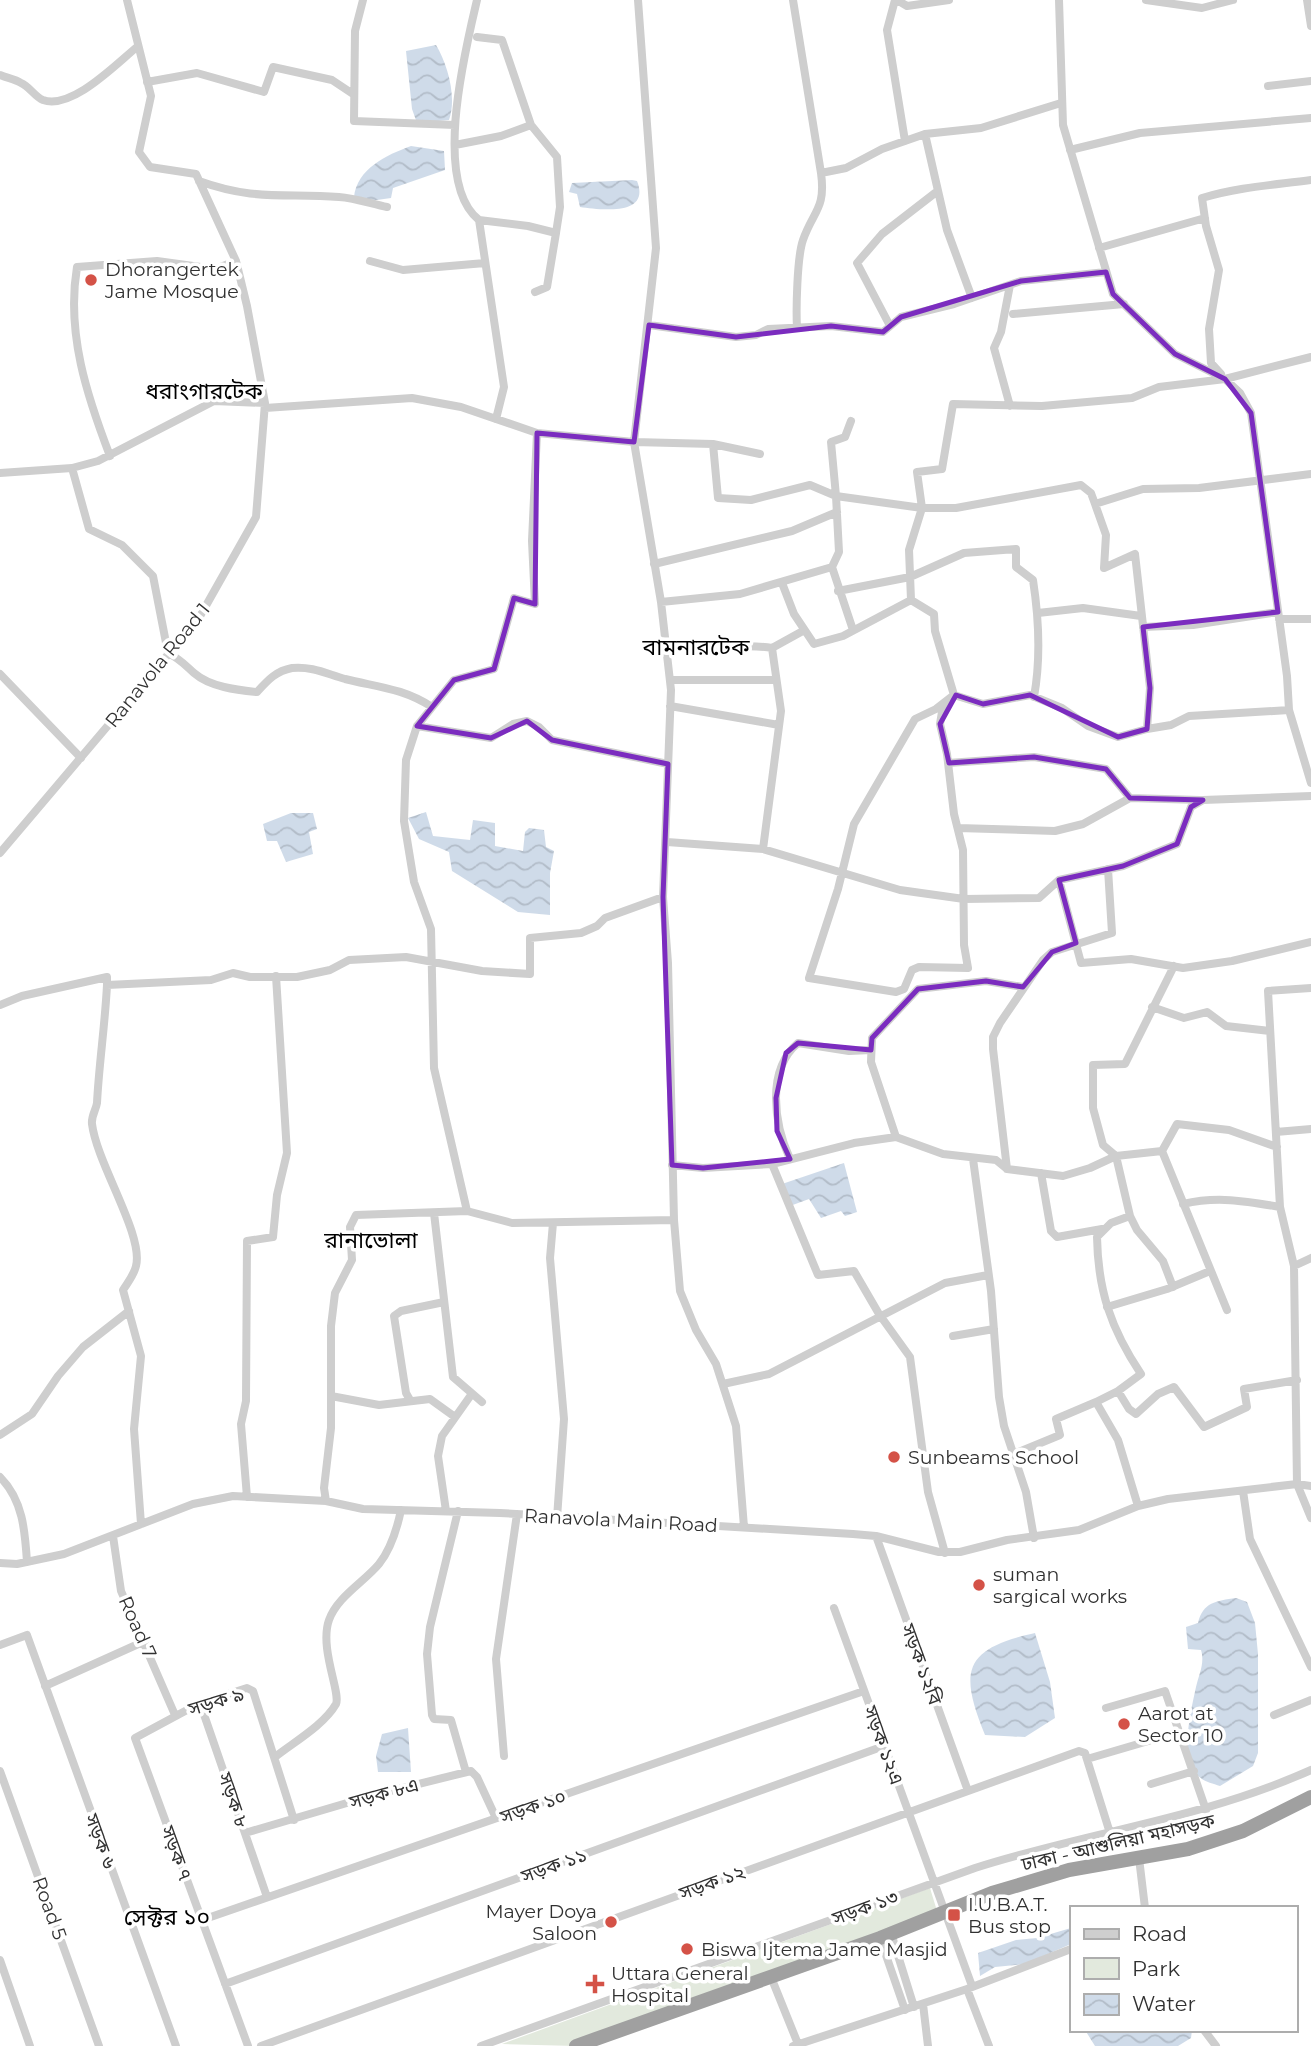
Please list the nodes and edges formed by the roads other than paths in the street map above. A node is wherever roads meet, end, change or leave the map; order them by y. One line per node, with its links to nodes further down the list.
1 (127, 0): 14 (street)
2 (363, 0): 19 (street)
3 (477, 0): 22 (street)
4 (638, 0): 47 (street)
5 (793, 0): 28 (street)
6 (896, 0): 7 (street); 25 (street)
7 (948, 0)
8 (1059, 0): 20 (street)
9 (1146, 0): 10 (street)
10 (1233, 0)
11 (1307, 0): 12 (street)
12 (1311, 26)
13 (477, 37): 23 (street)
14 (137, 47): 15 (street); 17 (street)
15 (0, 75)
16 (1311, 81): 18 (street)
17 (147, 82): 19 (street); 30 (street)
18 (1268, 86)
19 (353, 94): 22 (street)
20 (1061, 103): 24 (street); 27 (street)
21 (1311, 118): 27 (street)
22 (454, 125): 26 (street)
23 (531, 125): 26 (street); 35 (street)
24 (925, 134): 25 (street); 43 (street)
25 (905, 141): 28 (street)
26 (455, 145): 34 (street)
27 (1070, 150): 36 (street)
28 (821, 173): 48 (street)
29 (1311, 180): 33 (street)
30 (200, 181): 32 (street); 37 (street, Ranavola Road 1)
31 (935, 193): 46 (street)
32 (387, 207)
33 (1205, 218): 36 (street); 50 (street)
34 (479, 220): 35 (street); 39 (street)
35 (556, 233): 42 (street)
36 (1099, 248): 40 (street)
37 (236, 261): 51 (street, Ranavola Road 1); 59 (street)
38 (370, 261): 39 (street)
39 (485, 263): 53 (street)
40 (1106, 272): 41 (street); 44 (street)
41 (1010, 285): 43 (street); 52 (street)
42 (535, 292)
43 (972, 298): 46 (street)
44 (1124, 304): 45 (street); 50 (street)
45 (1013, 314)
46 (889, 324): 48 (street)
47 (649, 325): 48 (street); 56 (street)
48 (797, 328)
49 (1311, 358): 50 (street)
50 (1225, 379): 52 (street); 63 (street)
51 (265, 405): 53 (street); 59 (street); 84 (street, Ranavola Road 1)
52 (1010, 406): 66 (street)
53 (496, 419): 55 (street)
54 (851, 421): 64 (street)
55 (537, 433): 56 (street); 91 (street)
56 (634, 442): 57 (street); 68 (street)
57 (713, 444): 58 (street); 64 (street)
58 (760, 454)
59 (110, 456): 60 (street)
60 (72, 468): 61 (street); 84 (street)
61 (0, 473)
62 (1311, 474): 63 (street)
63 (1260, 480): 65 (street); 77 (street)
64 (836, 496): 66 (street); 67 (street)
65 (1095, 504): 66 (street); 76 (street)
66 (922, 508): 70 (street)
67 (837, 512): 68 (street); 69 (street)
68 (654, 564): 74 (street)
69 (832, 567): 71 (street); 72 (street)
70 (910, 577): 72 (street); 73 (street); 75 (street)
71 (782, 583): 74 (street); 80 (street)
72 (838, 591): 80 (street)
73 (911, 600): 80 (street); 88 (street)
74 (661, 602): 82 (street)
75 (1038, 613): 76 (street); 89 (street)
76 (1142, 616): 79 (street)
77 (1279, 616): 78 (street); 79 (street); 92 (street)
78 (1311, 619)
79 (1143, 627): 95 (street)
80 (853, 630)
81 (801, 632): 83 (street)
82 (666, 646): 83 (street); 86 (street)
83 (772, 649): 87 (street)
84 (168, 653): 91 (street); 96 (street, Ranavola Road 1)
85 (0, 674): 96 (street)
86 (670, 680): 87 (street); 90 (street)
87 (776, 680): 93 (street)
88 (954, 695): 89 (street); 97 (street); 108 (street)
89 (1034, 697): 95 (street)
90 (670, 706): 93 (street); 98 (street)
91 (432, 707): 94 (street)
92 (1289, 710): 95 (street); 99 (street)
93 (779, 725): 105 (street)
94 (417, 726): 98 (street); 114 (street)
95 (1147, 729)
96 (81, 758): 106 (street, Ranavola Road 1)
97 (948, 763): 101 (street); 103 (street)
98 (668, 764): 104 (street)
99 (1311, 783)
100 (1311, 796): 102 (street)
101 (1130, 798): 102 (street); 103 (street)
102 (1203, 800): 107 (street)
103 (957, 828): 111 (street)
104 (667, 842): 105 (street); 110 (street)
105 (763, 849): 108 (street)
106 (0, 853)
107 (1108, 869): 109 (street); 113 (street)
108 (843, 872): 111 (street); 111 (street)
109 (1059, 880): 111 (street); 113 (street)
110 (663, 897): 114 (street); 133 (street)
111 (964, 899)
112 (1311, 942): 115 (street)
113 (1076, 943): 115 (street); 118 (street)
114 (432, 963): 116 (street); 138 (street)
115 (1174, 966): 121 (street)
116 (275, 976): 117 (street); 171 (street)
117 (107, 985): 120 (street); 152 (street)
118 (1023, 987): 123 (street); 134 (street)
119 (1311, 988): 122 (street)
120 (0, 1005)
121 (1152, 1007): 122 (street); 129 (street)
122 (1270, 1031): 125 (street)
123 (871, 1050): 126 (street); 130 (street)
124 (1311, 1129): 125 (street)
125 (1276, 1132): 127 (street)
126 (896, 1137): 130 (street); 131 (street)
127 (1277, 1147): 128 (street); 137 (street)
128 (1163, 1151): 129 (street); 136 (street)
129 (1116, 1156): 135 (street); 140 (street)
130 (790, 1159): 132 (street)
131 (973, 1159): 134 (street); 147 (street)
132 (772, 1164): 133 (street); 153 (street)
133 (672, 1165): 141 (street)
134 (1007, 1169): 135 (street)
135 (1041, 1173): 143 (street)
136 (1183, 1204): 137 (street); 146 (street)
137 (1280, 1207): 145 (street)
138 (467, 1212): 139 (street); 142 (street)
139 (434, 1213): 149 (street); 160 (street)
140 (1130, 1216): 143 (street); 148 (street)
141 (674, 1220): 142 (street); 157 (street)
142 (553, 1223): 178 (street)
143 (1102, 1229): 150 (street)
144 (1311, 1258): 145 (street)
145 (1294, 1266): 156 (street)
146 (1210, 1271): 148 (street); 151 (street)
147 (988, 1275): 153 (street); 154 (street)
148 (1173, 1287): 150 (street)
149 (444, 1302): 159 (street); 161 (street)
150 (1107, 1307): 158 (street)
151 (1227, 1310)
152 (129, 1311): 165 (street); 180 (street)
153 (879, 1314): 157 (street); 185 (street)
154 (994, 1329): 155 (street); 166 (street)
155 (953, 1336)
156 (1297, 1380): 158 (street); 168 (street)
157 (723, 1384): 181 (street)
158 (1118, 1391): 163 (street)
159 (471, 1395): 162 (street); 164 (street)
160 (331, 1396): 161 (street); 172 (street)
161 (410, 1400): 164 (street)
162 (482, 1402)
163 (1096, 1402): 166 (street); 173 (street)
164 (455, 1417): 175 (street)
165 (0, 1435)
166 (1014, 1454): 184 (street)
167 (0, 1477): 186 (street)
168 (1297, 1484): 169 (street, Ranavola Main Road); 170 (street, Ranavola Main Road); 179 (street)
169 (1311, 1486)
170 (1243, 1491): 173 (street, Ranavola Main Road); 191 (street)
171 (247, 1497): 172 (street, Ranavola Main Road); 180 (street, Ranavola Main Road)
172 (326, 1501): 174 (street, Ranavola Main Road)
173 (1138, 1506): 184 (street, Ranavola Main Road)
174 (401, 1510): 175 (street, Ranavola Main Road); 203 (street)
175 (446, 1511): 176 (street, Ranavola Main Road)
176 (458, 1511): 177 (street, Ranavola Main Road); 208 (street)
177 (517, 1514): 178 (street, Ranavola Main Road); 202 (street)
178 (557, 1518): 181 (street, Ranavola Main Road)
179 (1311, 1518)
180 (141, 1524): 182 (street, Ranavola Main Road)
181 (744, 1527): 183 (street, Ranavola Main Road)
182 (113, 1536): 186 (street, Ranavola Main Road); 189 (street, Road 7)
183 (876, 1536): 185 (street, Ranavola Main Road); 210 (street, সড়ক ১২বি)
184 (1034, 1538): 185 (street, Ranavola Main Road)
185 (945, 1553)
186 (27, 1562): 187 (street, Ranavola Main Road)
187 (0, 1563)
188 (834, 1608): 193 (street, সড়ক ১২এ)
189 (145, 1641): 192 (street); 197 (street, Road 7)
190 (0, 1645): 192 (street, সড়ক ৬)
191 (1311, 1667)
192 (45, 1686): 235 (street, সড়ক ৬)
193 (864, 1691): 201 (street, সড়ক ১২এ); 214 (street, সড়ক ১০)
194 (1311, 1700): 198 (street)
195 (200, 1703): 197 (street, সড়ক ৯); 203 (street, সড়ক ৯); 216 (street, সড়ক ৮)
196 (1106, 1708): 199 (street)
197 (175, 1715): 200 (street, সড়ক ৯)
198 (1274, 1715)
199 (1179, 1732): 204 (street); 207 (street)
200 (135, 1738): 223 (street, সড়ক ৭)
201 (884, 1746): 213 (street, সড়ক ১২এ); 228 (street, সড়ক ১১)
202 (504, 1756)
203 (275, 1757): 215 (street, সড়ক ৯)
204 (1087, 1759): 210 (street, সড়ক ১২); 217 (street)
205 (1311, 1770): 212 (street, সড়ক ১৩)
206 (0, 1771): 234 (street, Road 5)
207 (1194, 1771): 209 (street); 212 (street)
208 (466, 1772): 214 (street); 215 (street, সড়ক ৮এ)
209 (1151, 1784)
210 (968, 1791): 213 (street, সড়ক ১২)
211 (1311, 1797): 218 (highway, ঢাকা - আশুলিয়া মহাসড়ক)
212 (1206, 1810): 217 (street, সড়ক ১৩)
213 (907, 1811): 219 (street, সড়ক ১২এ); 237 (street, সড়ক ১২)
214 (496, 1818): 220 (street, সড়ক ১০)
215 (294, 1820): 216 (street, সড়ক ৮এ)
216 (246, 1833): 220 (street, সড়ক ৮)
217 (1110, 1833): 219 (street, সড়ক ১৩)
218 (1139, 1858): 221 (street); 222 (highway, ঢাকা - আশুলিয়া মহাসড়ক)
219 (933, 1883): 222 (street, সড়ক ১২এ); 238 (street, সড়ক ১৩)
220 (267, 1897): 223 (street, সড়ক ১০)
221 (1145, 1906)
222 (944, 1911): 224 (highway, ঢাকা - আশুলিয়া মহাসড়ক); 229 (street, সড়ক ১২এ)
223 (202, 1920): 228 (street, সড়ক ৭)
224 (885, 1936): 227 (highway, ঢাকা - আশুলিয়া মহাসড়ক); 230 (street)
225 (1070, 1949): 229 (street)
226 (0, 1960): 233 (street)
227 (771, 1977): 232 (street); 239 (highway, ঢাকা - আশুলিয়া মহাসড়ক)
228 (225, 1984): 236 (street, সড়ক ৭)
229 (970, 1988): 230 (street); 241 (street, সড়ক ১২এ)
230 (914, 2007): 232 (street); 240 (street)
231 (1205, 2032): 242 (street)
232 (796, 2045)
233 (30, 2046)
234 (99, 2046)
235 (176, 2046)
236 (248, 2046)
237 (261, 2046)
238 (481, 2046)
239 (576, 2046)
240 (928, 2046)
241 (989, 2046)
242 (1216, 2046)

